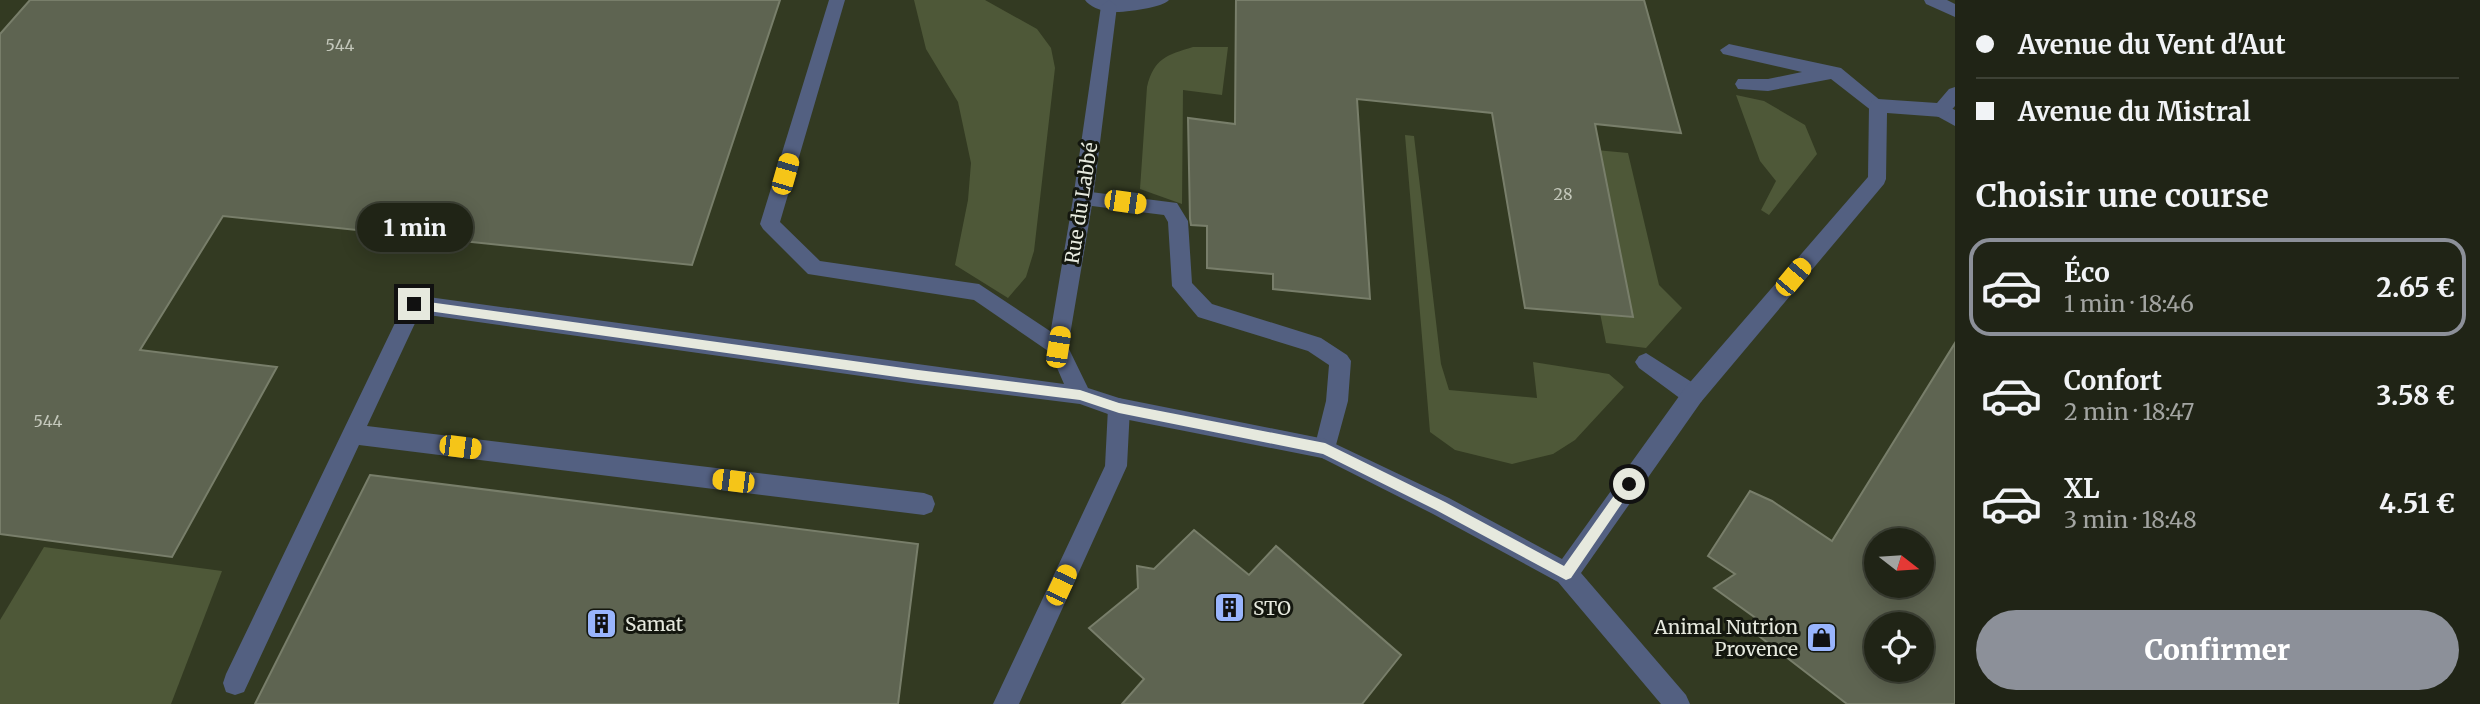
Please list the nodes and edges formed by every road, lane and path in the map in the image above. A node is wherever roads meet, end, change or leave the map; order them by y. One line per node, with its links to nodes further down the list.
1 (837, 0): 13 (street)
2 (1161, 0): 4 (street)
3 (1932, 0): 5 (street)
4 (1101, 3): 12 (street, Rue du Labbé)
5 (1955, 11)
6 (1729, 50): 7 (street)
7 (1835, 73): 8 (street); 10 (street)
8 (1744, 83)
9 (1955, 94): 11 (street)
10 (1878, 106): 11 (street); 16 (street)
11 (1948, 115)
12 (1083, 199): 13 (street, Rue du Labbé); 19 (street)
13 (1058, 347): 15 (street)
14 (1646, 362): 16 (street)
15 (1080, 395): 17 (street); 18 (street)
16 (1693, 395): 21 (street)
17 (1119, 408): 19 (street); 23 (street)
18 (351, 434): 20 (street); 22 (street)
19 (1325, 449): 21 (street)
20 (924, 504)
21 (1566, 574): 24 (street)
22 (235, 683)
23 (1006, 704)
24 (1677, 704)

